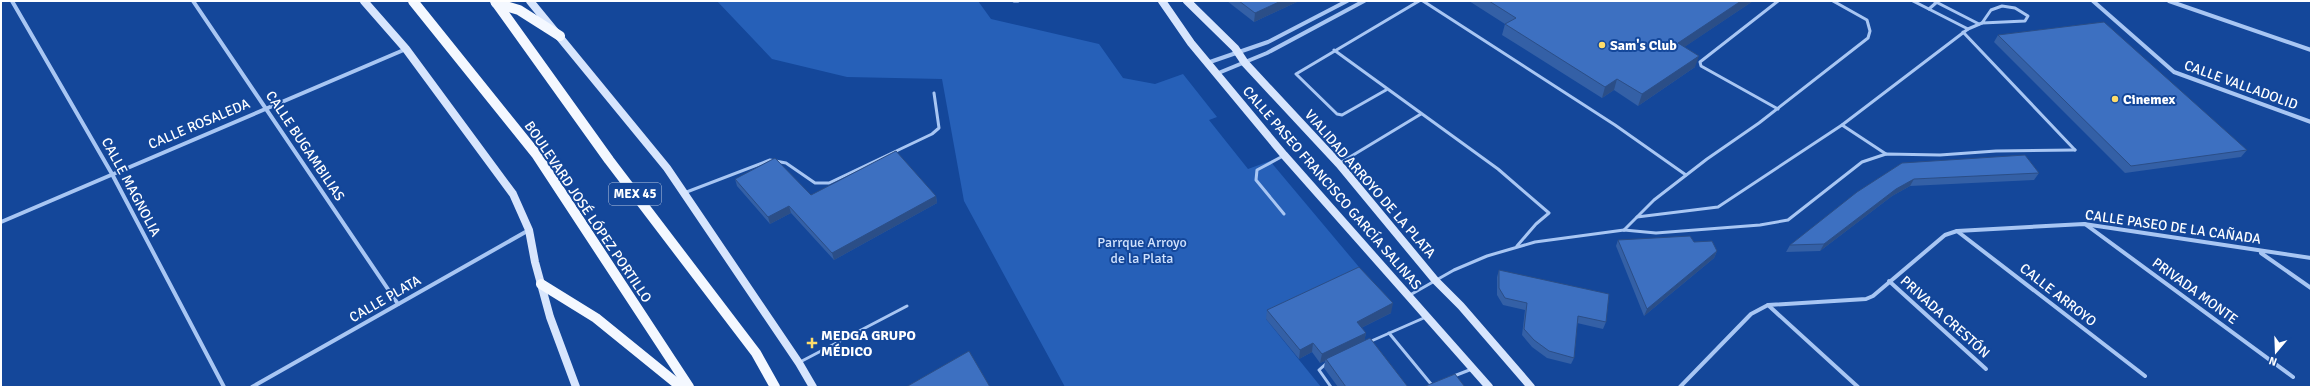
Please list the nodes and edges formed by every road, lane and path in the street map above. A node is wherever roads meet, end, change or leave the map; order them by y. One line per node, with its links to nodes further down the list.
1 (12, 1): 43 (street, CALLE MAGNOLIA)
2 (193, 1): 35 (street, CALLE BUGAMBILIAS)
3 (364, 1): 26 (street)
4 (413, 1): 81 (main road, BOULEVARD JOSÉ LÓPEZ PORTILLO)
5 (530, 1): 25 (street)
6 (1014, 1): 7 (lane)
7 (1018, 1)
8 (1162, 1): 30 (street, CALLE PASEO FRANCISCO GARCÍA SALINAS)
9 (1187, 1): 29 (street, VIALIDAD ARROYO DE LA PLATA)
10 (1347, 1): 29 (street)
11 (1364, 1): 31 (street)
12 (1420, 1): 27 (lane)
13 (1423, 1): 44 (lane)
14 (1778, 1): 36 (lane)
15 (1833, 1): 36 (lane)
16 (1913, 1): 21 (lane)
17 (2093, 1): 38 (street, CALLE VALLADOLID)
18 (2169, 1): 28 (street)
19 (495, 2): 25 (main road); 82 (main road, MEX 45)
20 (1936, 2): 21 (lane); 22 (lane)
21 (1929, 9): 23 (lane)
22 (1981, 24): 22 (lane); 23 (lane)
23 (1968, 29): 24 (lane)
24 (1963, 32): 39 (lane); 40 (lane)
25 (560, 36): 45 (street)
26 (406, 49): 35 (street, CALLE ROSALEDA); 50 (street)
27 (1334, 50): 33 (lane); 33 (lane)
28 (2311, 50)
29 (1238, 52): 30 (street); 31 (street, VIALIDAD ARROYO DE LA PLATA)
30 (1208, 63): 32 (street, CALLE PASEO FRANCISCO GARCÍA SALINAS)
31 (1246, 63): 32 (street); 42 (street, VIALIDAD ARROYO DE LA PLATA)
32 (1216, 74): 41 (street, CALLE PASEO FRANCISCO GARCÍA SALINAS)
33 (1386, 90): 37 (lane)
34 (934, 93): 45 (lane)
35 (266, 107): 43 (street, CALLE ROSALEDA); 61 (street, CALLE BUGAMBILIAS)
36 (1778, 109): 44 (lane)
37 (1421, 114): 42 (lane); 53 (lane)
38 (2311, 122)
39 (1842, 125): 40 (lane); 47 (lane)
40 (1886, 154): 51 (lane)
41 (1284, 155): 46 (lane); 60 (street, CALLE PASEO FRANCISCO GARCÍA SALINAS)
42 (1339, 164): 56 (street, VIALIDAD ARROYO DE LA PLATA)
43 (112, 174): 48 (street, CALLE ROSALEDA); 77 (street, CALLE MAGNOLIA)
44 (1686, 175): 47 (lane)
45 (684, 193): 68 (street)
46 (1284, 214)
47 (1637, 217): 51 (lane)
48 (1, 222)
49 (2084, 224): 52 (street, CALLE PASEO DE LA CAÑADA); 54 (street, CALLE PASEO DE LA CAÑADA); 73 (street, PRIVADA MONTE)
50 (529, 230): 58 (street); 61 (street, CALLE PLATA)
51 (1624, 230): 53 (lane)
52 (1957, 231): 57 (street, CALLE PASEO DE LA CAÑADA); 71 (street, CALLE ARROYO)
53 (1517, 246): 56 (lane)
54 (2259, 251): 55 (street, CALLE PASEO DE LA CAÑADA); 59 (street)
55 (2311, 258)
56 (1435, 280): 60 (lane); 87 (street, VIALIDAD ARROYO DE LA PLATA)
57 (1889, 281): 62 (street, CALLE PASEO DE LA CAÑADA); 70 (street, PRIVADA CRESTÓN)
58 (541, 284): 79 (street); 80 (main road)
59 (2311, 288)
60 (1408, 296): 64 (street, CALLE PASEO FRANCISCO GARCÍA SALINAS)
61 (398, 304): 78 (street, CALLE PLATA)
62 (1768, 305): 76 (street, CALLE PASEO DE LA CAÑADA); 88 (street)
63 (907, 306): 68 (lane)
64 (1426, 317): 65 (lane); 69 (street, CALLE PASEO FRANCISCO GARCÍA SALINAS)
65 (1388, 333): 66 (lane); 75 (lane)
66 (1364, 345)
67 (1334, 359): 84 (lane)
68 (798, 363): 83 (street)
69 (1472, 369): 72 (lane); 86 (street, CALLE PASEO FRANCISCO GARCÍA SALINAS)
70 (1986, 370)
71 (2145, 376)
72 (1452, 377)
73 (2293, 377)
74 (1438, 382): 75 (lane)
75 (1431, 384): 85 (lane)
76 (1683, 386)
77 (224, 387)
78 (252, 387)
79 (576, 387)
80 (681, 387)
81 (689, 387)
82 (775, 387)
83 (812, 387)
84 (1330, 387)
85 (1426, 387)
86 (1489, 387)
87 (1531, 387)
88 (1858, 387)

